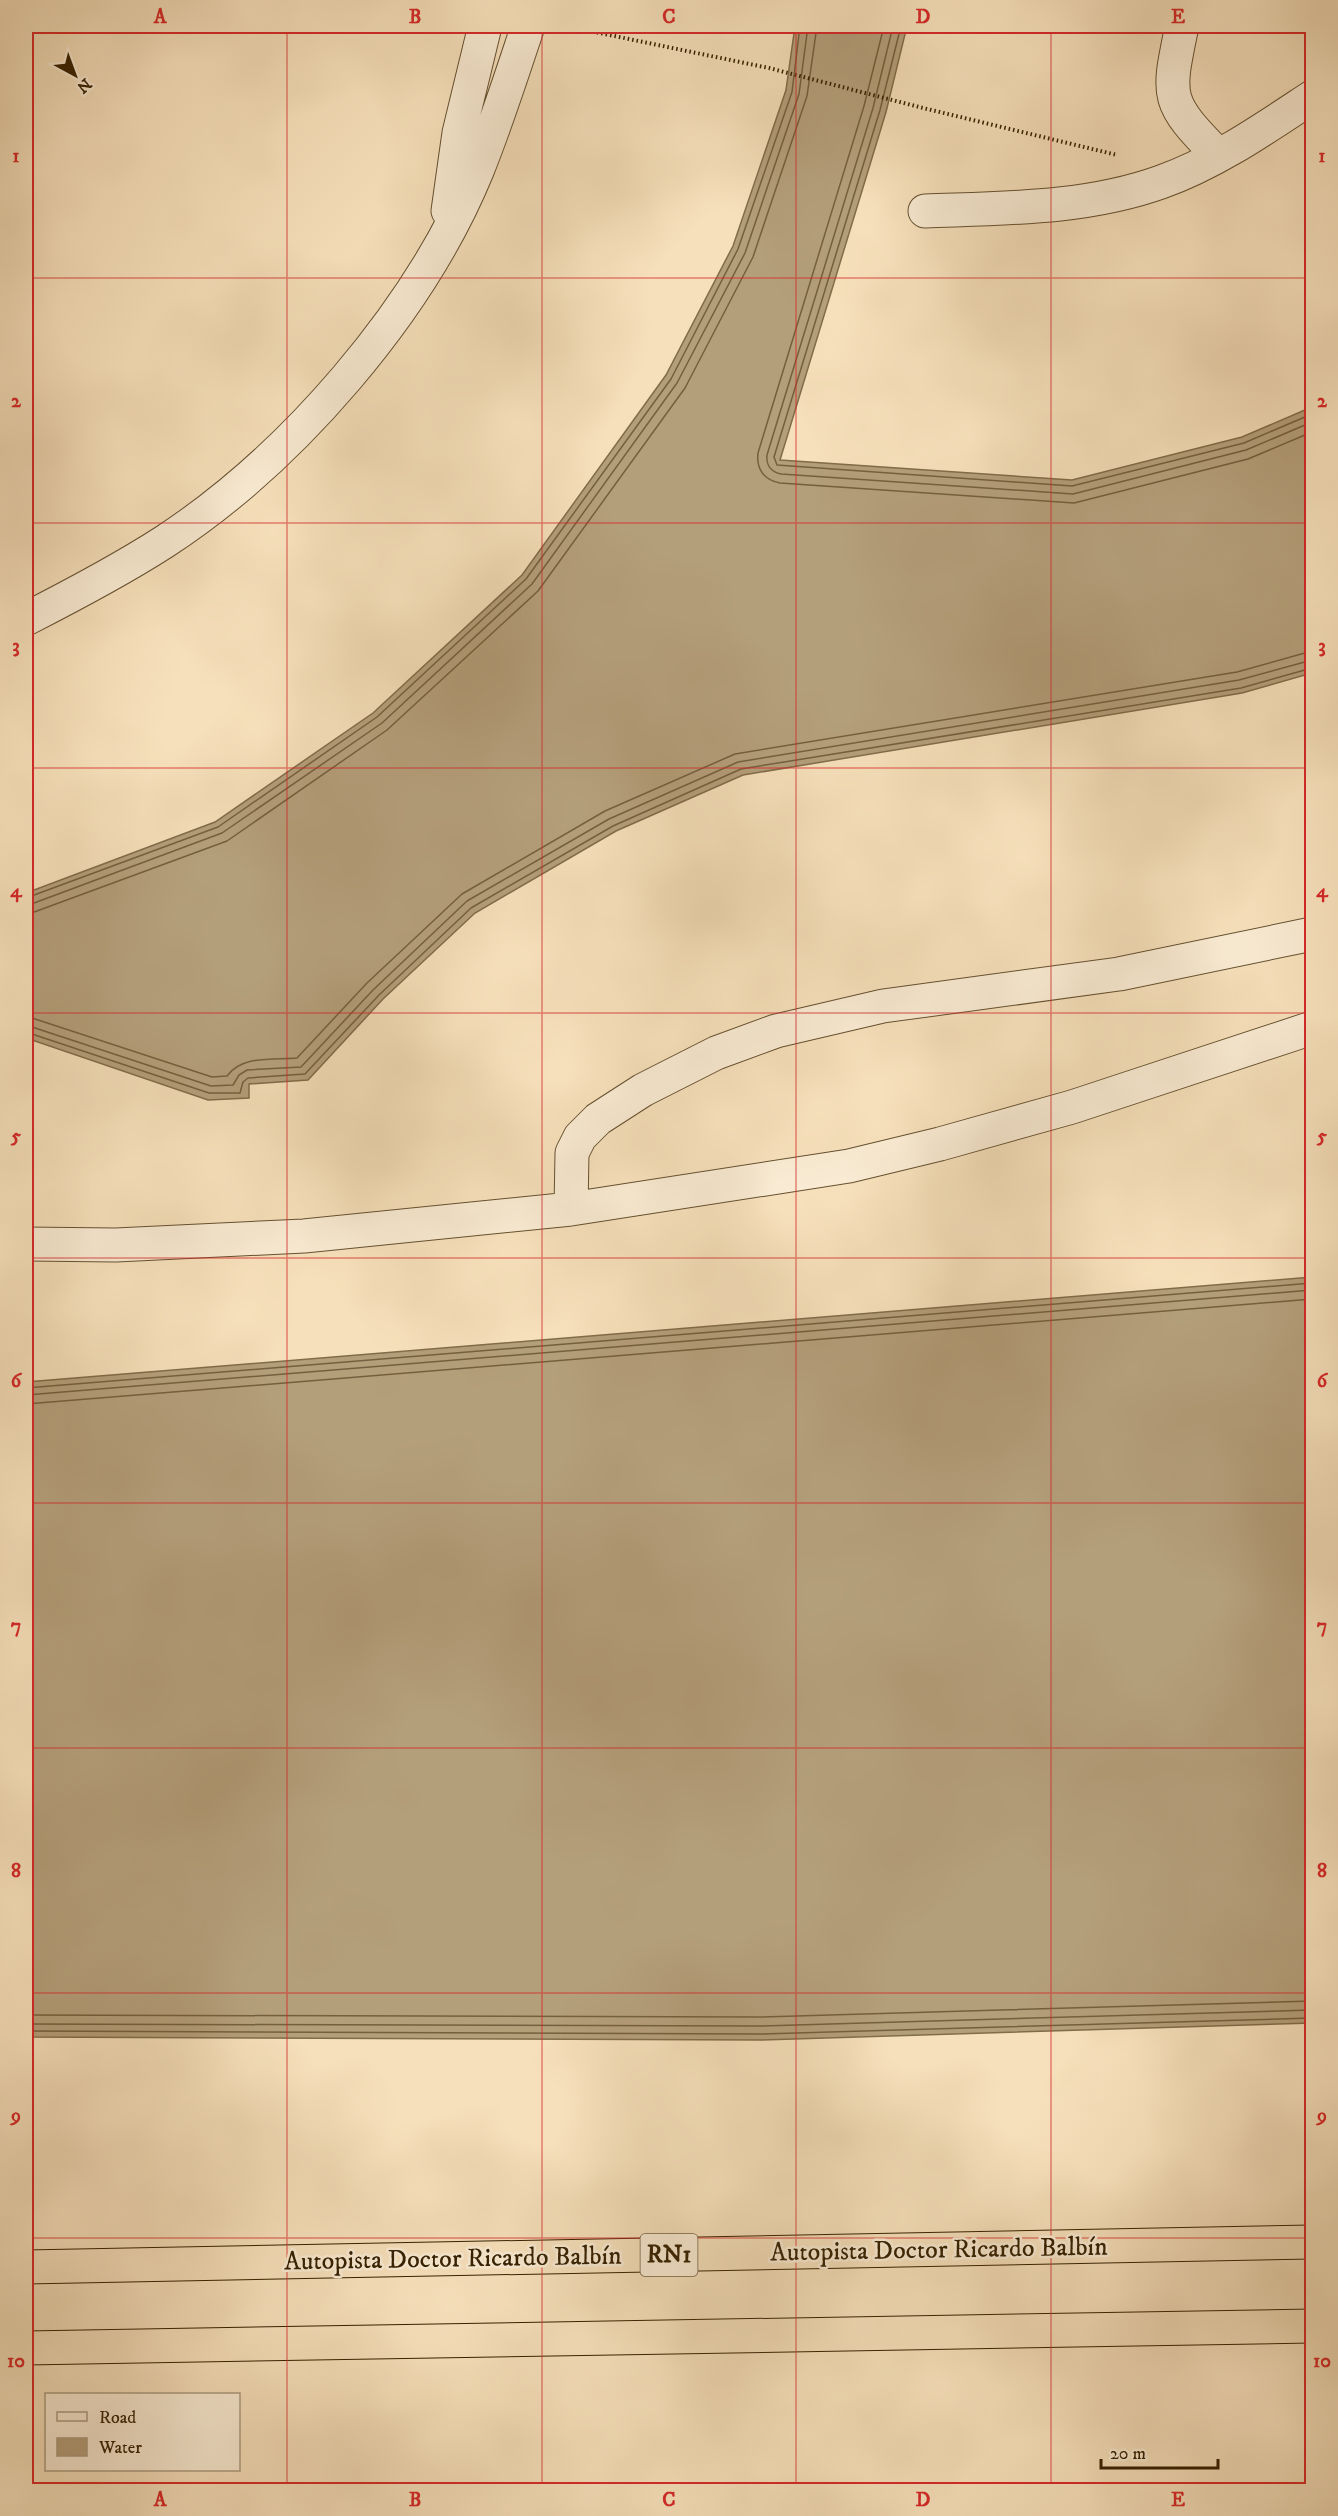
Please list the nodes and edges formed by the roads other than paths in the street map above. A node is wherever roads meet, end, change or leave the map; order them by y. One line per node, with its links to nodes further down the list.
1 (485, 26): 7 (street)
2 (528, 26): 7 (street)
3 (1182, 26): 5 (street)
4 (1312, 97): 5 (street)
5 (1218, 155): 6 (street)
6 (925, 211)
7 (446, 234): 8 (street)
8 (26, 619)
9 (1312, 934): 11 (street)
10 (1312, 1028): 11 (street)
11 (571, 1209): 12 (street)
12 (26, 1244)
13 (1312, 2224): 15 (highway)
14 (1312, 2242): 15 (highway, Autopista Doctor Ricardo Balbín / RN1)
15 (1079, 2248): 16 (highway, Autopista Doctor Ricardo Balbín / RN1)
16 (26, 2267)
17 (1312, 2326): 18 (highway)
18 (26, 2348)

